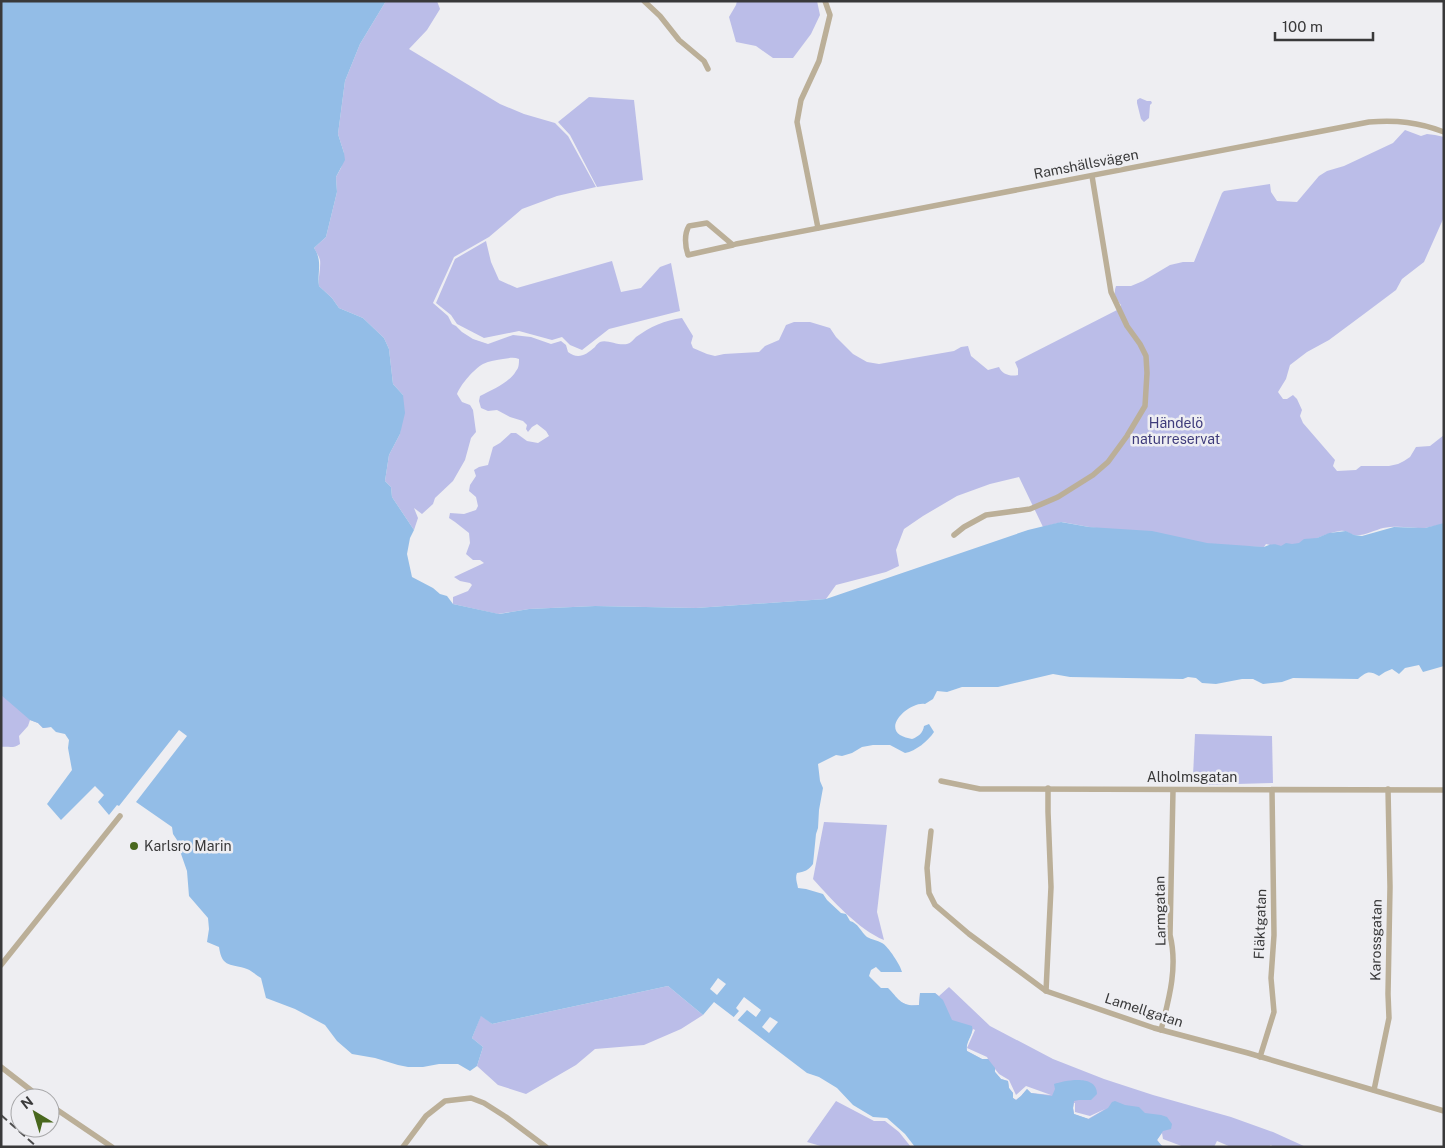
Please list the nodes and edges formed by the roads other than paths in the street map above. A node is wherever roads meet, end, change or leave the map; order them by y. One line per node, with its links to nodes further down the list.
1 (644, 1): 3 (street)
2 (825, 1): 6 (street)
3 (708, 69)
4 (1444, 132): 5 (street, Ramshällsvägen)
5 (1092, 176): 6 (street, Ramshällsvägen); 8 (street)
6 (818, 228): 7 (street, Ramshällsvägen)
7 (733, 245): 7 (street, Ramshällsvägen)
8 (954, 534)
9 (941, 781): 10 (street, Alholmsgatan)
10 (1048, 788): 12 (street, Alholmsgatan); 18 (street)
11 (1388, 789): 13 (street, Alholmsgatan); 14 (street, Alholmsgatan); 23 (street, Karossgatan)
12 (1173, 790): 13 (street, Alholmsgatan); 19 (street, Larmgatan)
13 (1272, 790): 20 (street, Fläktgatan)
14 (1444, 790)
15 (120, 816): 17 (street)
16 (931, 831): 18 (street, Lamellgatan)
17 (1, 965)
18 (1046, 991): 19 (street, Lamellgatan)
19 (1161, 1030): 20 (street, Lamellgatan)
20 (1260, 1057): 23 (street, Lamellgatan)
21 (1, 1067): 22 (street)
22 (28, 1088)
23 (1374, 1090): 24 (street, Lamellgatan)
24 (1444, 1111)
25 (60, 1112): 26 (street)
26 (112, 1147)
27 (403, 1147): 28 (street)
28 (546, 1147)

